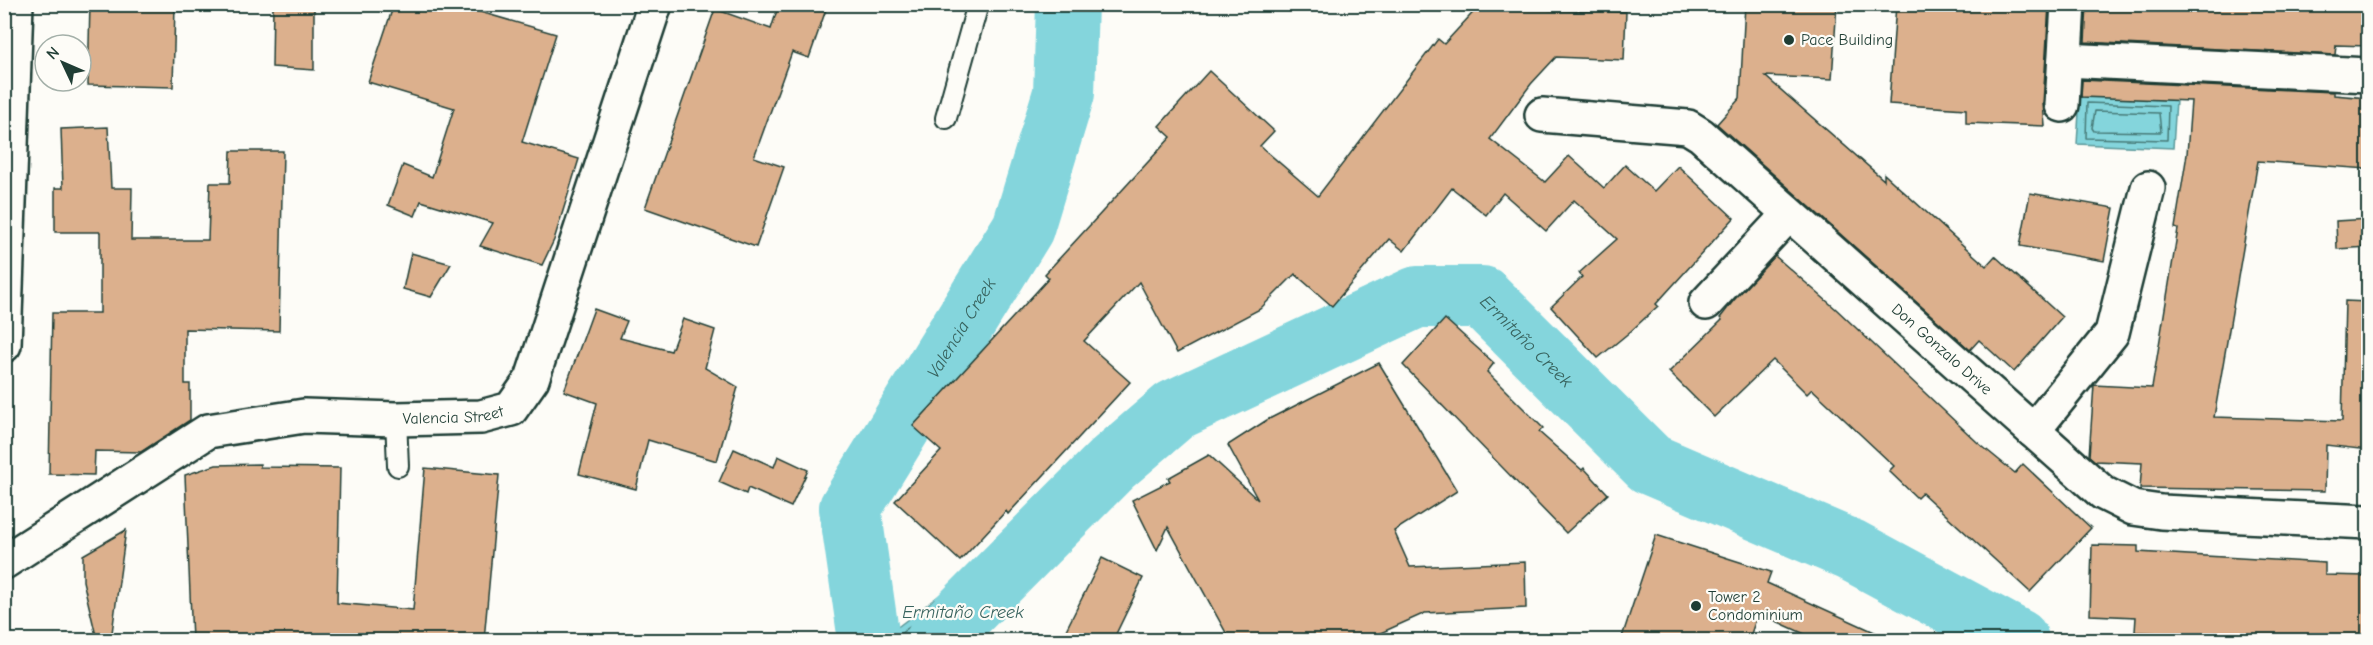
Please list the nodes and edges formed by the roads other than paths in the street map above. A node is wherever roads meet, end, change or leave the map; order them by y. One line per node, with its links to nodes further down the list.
1 (16, 4): 13 (street)
2 (655, 4): 14 (street, Valencia Street)
3 (978, 4): 9 (lane)
4 (2068, 4): 5 (street)
5 (2065, 60): 6 (street); 7 (street)
6 (2368, 75)
7 (2062, 105)
8 (1542, 115): 11 (street, Don Gonzalo Drive)
9 (946, 118)
10 (2148, 188): 15 (street)
11 (1788, 215): 12 (street); 15 (street, Don Gonzalo Drive)
12 (1706, 303)
13 (4, 345)
14 (396, 419): 16 (lane); 18 (street, Valencia Street)
15 (2033, 431): 17 (street, Don Gonzalo Drive)
16 (398, 466)
17 (2368, 522)
18 (8, 550)

